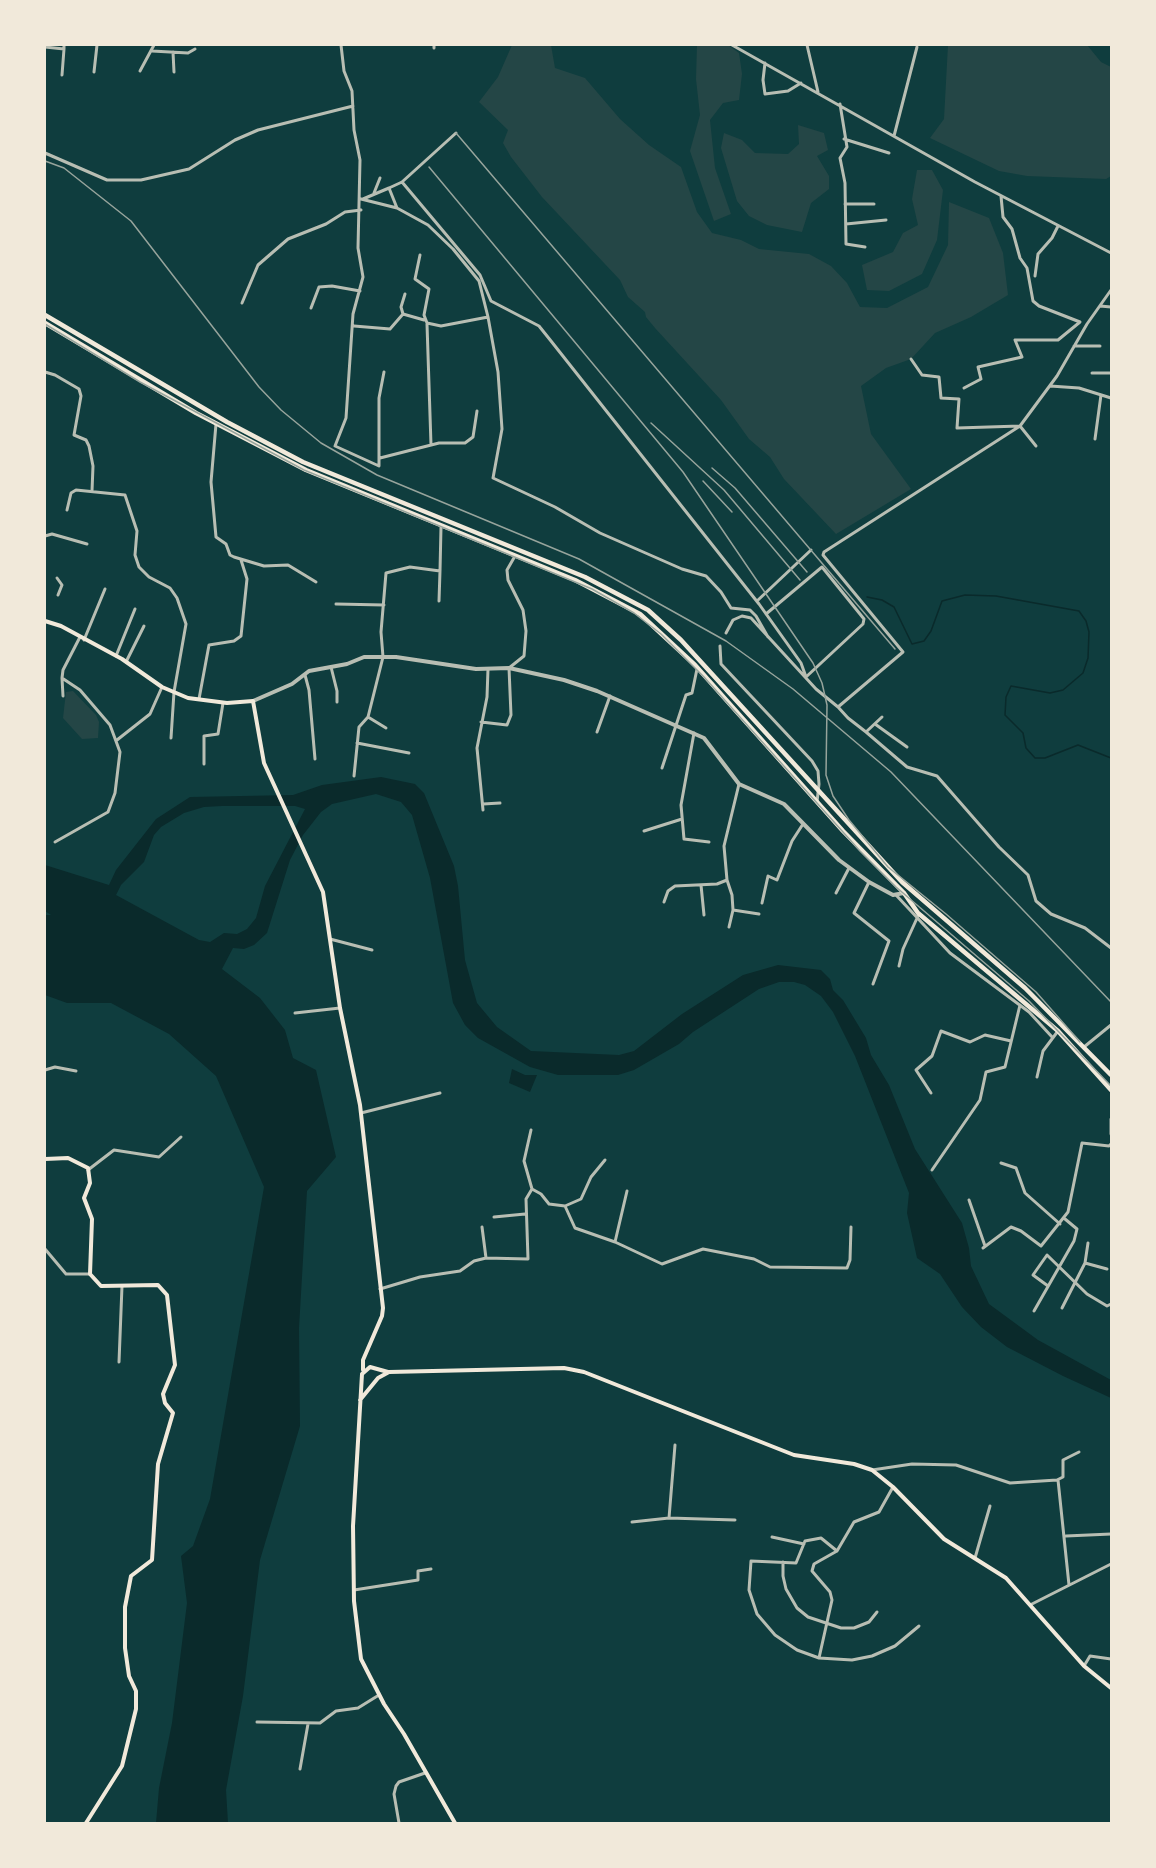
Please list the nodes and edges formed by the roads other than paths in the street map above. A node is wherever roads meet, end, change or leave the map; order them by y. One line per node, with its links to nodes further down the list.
1 (97, 45): 14 (street)
2 (154, 45): 10 (street)
3 (341, 45): 20 (street)
4 (732, 45): 12 (street)
5 (807, 45): 18 (street)
6 (45, 47): 7 (street)
7 (64, 47): 16 (street)
8 (916, 47): 22 (street)
9 (195, 49): 11 (street)
10 (152, 51): 11 (street); 13 (street)
11 (173, 52): 15 (street)
12 (765, 63): 17 (street); 17 (street)
13 (140, 71)
14 (94, 72)
15 (174, 72)
16 (62, 75)
17 (802, 83): 18 (street)
18 (818, 92): 19 (street)
19 (840, 104): 22 (street); 23 (street)
20 (353, 106): 24 (street); 31 (street)
21 (456, 133): 27 (street)
22 (894, 136): 30 (street)
23 (844, 139): 25 (street); 32 (street)
24 (45, 153)
25 (889, 153)
26 (380, 178): 29 (street)
27 (402, 182): 28 (street); 88 (street)
28 (389, 188): 29 (street); 34 (street)
29 (374, 194): 31 (street)
30 (1001, 196): 38 (street); 64 (street)
31 (361, 199): 34 (street); 35 (street)
32 (845, 204): 33 (street); 37 (street)
33 (874, 204)
34 (397, 208): 52 (street)
35 (361, 210): 44 (street); 46 (street)
36 (886, 220): 37 (street)
37 (846, 224): 39 (street)
38 (1058, 226): 40 (street); 42 (street)
39 (865, 247)
40 (1111, 253)
41 (420, 255): 53 (street)
42 (1035, 276)
43 (1111, 290): 47 (street)
44 (360, 291): 49 (street); 55 (street)
45 (405, 294): 50 (street)
46 (242, 303)
47 (1100, 306): 48 (street); 56 (street)
48 (1111, 307)
49 (311, 308)
50 (403, 314): 53 (street); 55 (street)
51 (45, 315): 137 (highway)
52 (488, 318): 53 (street); 97 (street)
53 (425, 321): 71 (street)
54 (45, 323): 68 (highway)
55 (353, 326): 73 (street)
56 (1074, 346): 57 (street); 63 (street)
57 (1100, 346)
58 (911, 359): 69 (street)
59 (45, 372): 74 (street)
60 (384, 372): 73 (street)
61 (1092, 373): 62 (street)
62 (1111, 373)
63 (1050, 386): 65 (street); 69 (street)
64 (964, 388)
65 (1101, 396): 66 (street); 70 (street)
66 (1111, 398)
67 (477, 411): 71 (street)
68 (216, 424): 76 (highway); 81 (street)
69 (1020, 426): 72 (street); 117 (street)
70 (1095, 439)
71 (430, 445): 73 (street)
72 (1036, 446)
73 (380, 458)
74 (92, 491): 75 (street); 110 (street)
75 (67, 510)
76 (441, 527): 80 (highway); 82 (street)
77 (45, 536): 78 (street)
78 (87, 544)
79 (811, 550): 88 (street)
80 (515, 556): 103 (highway); 105 (street)
81 (241, 559): 84 (street); 113 (street)
82 (440, 571): 87 (street); 90 (street)
83 (57, 578): 86 (street)
84 (316, 582)
85 (105, 589): 96 (street)
86 (58, 595)
87 (439, 601)
88 (756, 601): 92 (street)
89 (336, 603): 90 (street)
90 (384, 605): 100 (street)
91 (135, 609): 99 (street)
92 (766, 614): 107 (street); 107 (street)
93 (45, 621): 96 (main road)
94 (144, 626): 101 (street)
95 (726, 633): 97 (street)
96 (82, 639): 99 (main road); 108 (street)
97 (770, 640): 107 (street)
98 (720, 646): 137 (street)
99 (116, 656): 101 (main road)
100 (383, 657): 102 (street); 104 (street); 118 (street)
101 (126, 662): 109 (main road)
102 (331, 667): 106 (street); 116 (street)
103 (697, 667): 121 (street); 138 (highway)
104 (488, 669): 105 (street); 120 (street)
105 (509, 669): 112 (street); 120 (street)
106 (305, 674): 114 (street); 132 (street)
107 (806, 677): 117 (street)
108 (62, 678): 111 (street); 128 (street)
109 (162, 687): 110 (main road); 128 (street)
110 (174, 692): 113 (main road); 127 (street)
111 (63, 696)
112 (610, 696): 121 (street); 124 (street)
113 (199, 699): 115 (main road)
114 (254, 701): 115 (main road); 161 (main road)
115 (223, 702): 133 (street)
116 (337, 702)
117 (838, 706): 125 (street)
118 (368, 717): 123 (street); 129 (street)
119 (882, 717): 122 (street)
120 (481, 722): 140 (street)
121 (675, 724): 126 (street); 134 (street)
122 (874, 724): 125 (street); 130 (street)
123 (386, 728)
124 (597, 732)
125 (867, 732): 162 (street)
126 (694, 733): 136 (street); 142 (street)
127 (171, 738)
128 (117, 740): 145 (street)
129 (357, 743): 131 (street); 135 (street)
130 (907, 747)
131 (409, 753)
132 (315, 759)
133 (204, 764)
134 (662, 768)
135 (354, 776)
136 (739, 784): 143 (street); 148 (street)
137 (820, 791): 138 (street); 173 (highway)
138 (817, 802): 152 (highway)
139 (500, 803): 140 (street)
140 (483, 804): 141 (street)
141 (483, 810)
142 (682, 819): 144 (street); 146 (street)
143 (803, 824): 147 (street); 155 (street)
144 (644, 831)
145 (55, 842)
146 (709, 842)
147 (849, 868): 149 (street); 151 (street)
148 (727, 880): 150 (street); 156 (street)
149 (869, 882): 153 (street); 165 (street)
150 (701, 885): 154 (street); 158 (street)
151 (836, 893)
152 (904, 893): 153 (street); 170 (highway)
153 (896, 896): 159 (street)
154 (664, 902)
155 (762, 903)
156 (733, 910): 157 (street); 160 (street)
157 (759, 914)
158 (704, 915)
159 (918, 916): 164 (street); 166 (street)
160 (729, 927)
161 (330, 939): 163 (street); 167 (main road)
162 (1111, 948)
163 (372, 950)
164 (899, 966)
165 (873, 984)
166 (1020, 1005): 171 (street); 172 (street)
167 (340, 1008): 168 (street); 181 (main road)
168 (295, 1013)
169 (1111, 1025): 173 (street)
170 (1058, 1031): 171 (street); 178 (highway)
171 (1053, 1038): 177 (street)
172 (1011, 1041): 179 (street); 191 (street)
173 (1084, 1047): 176 (highway)
174 (45, 1070): 175 (street)
175 (76, 1071)
176 (1111, 1075)
177 (1037, 1077)
178 (1111, 1090)
179 (931, 1092)
180 (440, 1093): 181 (street)
181 (361, 1113): 213 (main road)
182 (1111, 1119): 184 (street)
183 (531, 1130): 192 (street)
184 (1111, 1134)
185 (181, 1137): 190 (street)
186 (1111, 1144): 198 (street)
187 (45, 1159): 190 (main road)
188 (604, 1160): 195 (street)
189 (1001, 1163): 199 (street)
190 (88, 1170): 209 (main road)
191 (932, 1170)
192 (532, 1189): 195 (street); 196 (street)
193 (627, 1191): 202 (street)
194 (969, 1200): 199 (street)
195 (565, 1206): 202 (street)
196 (526, 1214): 197 (street); 205 (street)
197 (494, 1217)
198 (1064, 1218): 199 (street); 207 (street)
199 (1060, 1224)
200 (482, 1227): 205 (street)
201 (851, 1227): 202 (street)
202 (615, 1242)
203 (1088, 1244): 206 (street)
204 (45, 1250): 209 (street)
205 (486, 1258): 213 (street)
206 (1085, 1263): 208 (street); 210 (street)
207 (1059, 1268): 210 (street); 212 (street); 212 (street)
208 (1107, 1269)
209 (90, 1274): 211 (main road)
210 (1074, 1282): 214 (street); 215 (street)
211 (122, 1286): 217 (street); 258 (main road)
212 (1048, 1286): 216 (street)
213 (380, 1289): 219 (main road)
214 (1111, 1304)
215 (1062, 1308)
216 (1034, 1311)
217 (119, 1362)
218 (376, 1369): 219 (main road); 220 (main road); 221 (main road)
219 (363, 1370): 222 (main road)
220 (389, 1372): 221 (main road); 227 (main road)
221 (378, 1378): 223 (main road)
222 (362, 1379): 223 (main road); 224 (main road)
223 (373, 1384): 224 (main road)
224 (360, 1400): 244 (main road)
225 (675, 1445): 231 (street)
226 (1079, 1452): 228 (street)
227 (872, 1470): 228 (street); 229 (main road)
228 (1058, 1480): 235 (street)
229 (893, 1487): 238 (street); 239 (main road)
230 (990, 1506): 239 (street)
231 (669, 1518): 232 (street); 233 (street)
232 (735, 1520)
233 (632, 1522)
234 (1111, 1534): 235 (street)
235 (1066, 1536): 243 (street)
236 (772, 1537): 237 (street)
237 (804, 1544): 238 (street); 240 (street)
238 (837, 1551): 247 (street)
239 (975, 1558): 245 (main road)
240 (783, 1562): 247 (street); 249 (street)
241 (1111, 1563): 243 (street)
242 (431, 1569): 244 (street)
243 (1069, 1585): 245 (street)
244 (354, 1590): 253 (main road)
245 (1030, 1605): 251 (main road)
246 (877, 1612): 247 (street)
247 (828, 1624): 249 (street)
248 (919, 1626): 249 (street)
249 (819, 1658)
250 (1111, 1659): 251 (street)
251 (1084, 1666): 252 (main road)
252 (1111, 1688)
253 (380, 1695): 255 (street); 257 (main road)
254 (257, 1722): 255 (street)
255 (308, 1724): 256 (street)
256 (300, 1770)
257 (424, 1773): 259 (street); 260 (main road)
258 (86, 1823)
259 (399, 1823)
260 (455, 1823)

